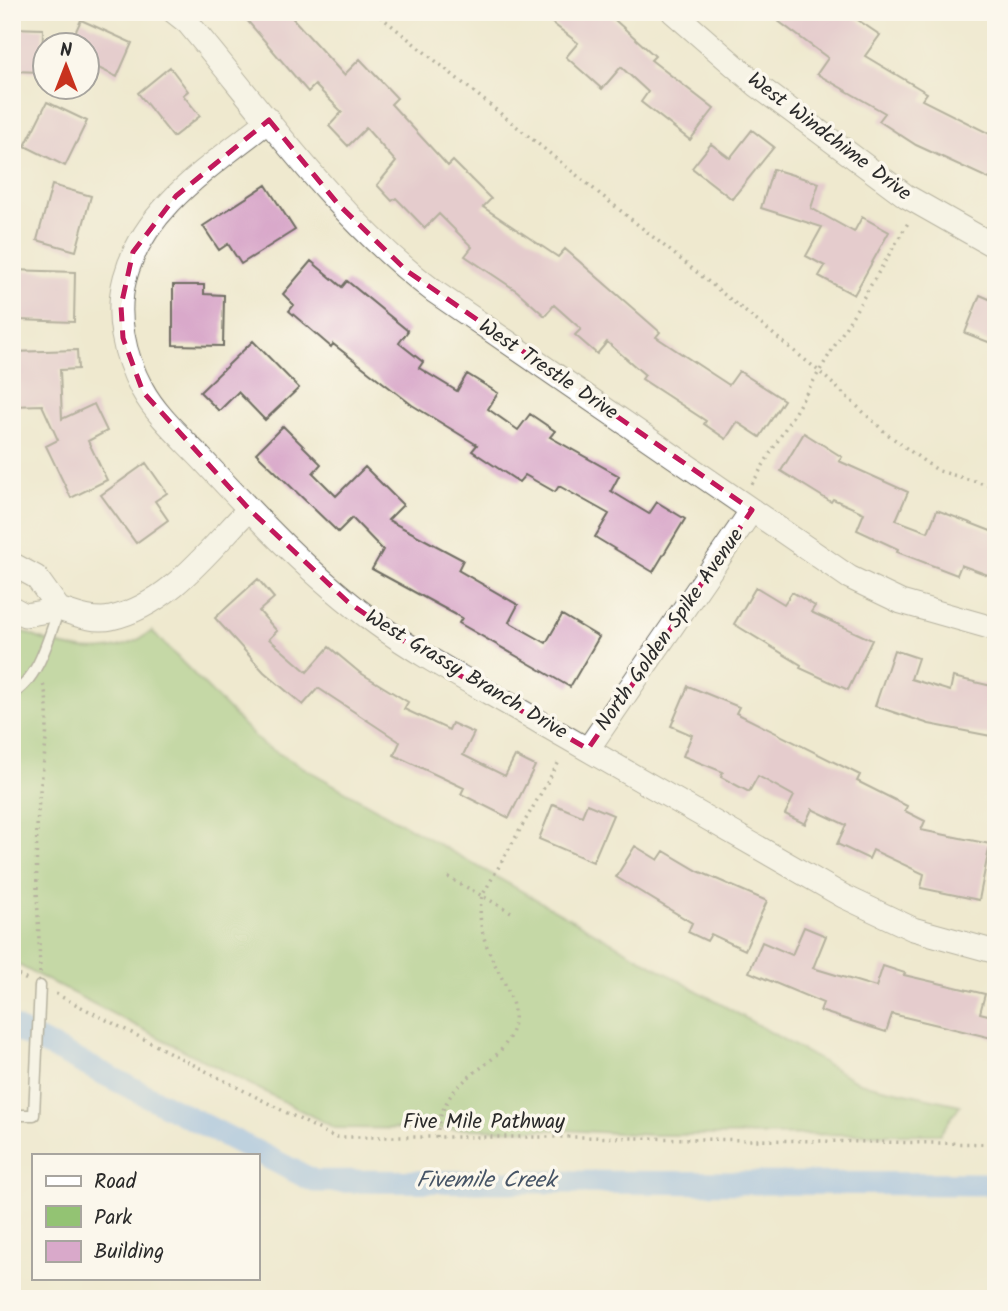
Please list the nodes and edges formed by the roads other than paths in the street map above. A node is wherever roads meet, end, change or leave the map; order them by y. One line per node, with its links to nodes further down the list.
1 (174, 12): 3 (street, West Trestle Drive)
2 (673, 12): 4 (street, West Windchime Drive)
3 (269, 120): 5 (street, West Trestle Drive); 6 (street, West Grassy Branch Drive)
4 (996, 247)
5 (746, 507): 10 (street, West Trestle Drive); 12 (street, North Golden Spike Avenue)
6 (249, 509): 9 (street); 12 (street, West Grassy Branch Drive)
7 (12, 564): 9 (street)
8 (12, 608): 9 (street)
9 (59, 609): 11 (lane)
10 (996, 629)
11 (12, 694)
12 (580, 745): 13 (street, West Grassy Branch Drive)
13 (996, 952)
14 (40, 986): 15 (lane)
15 (12, 1115)

